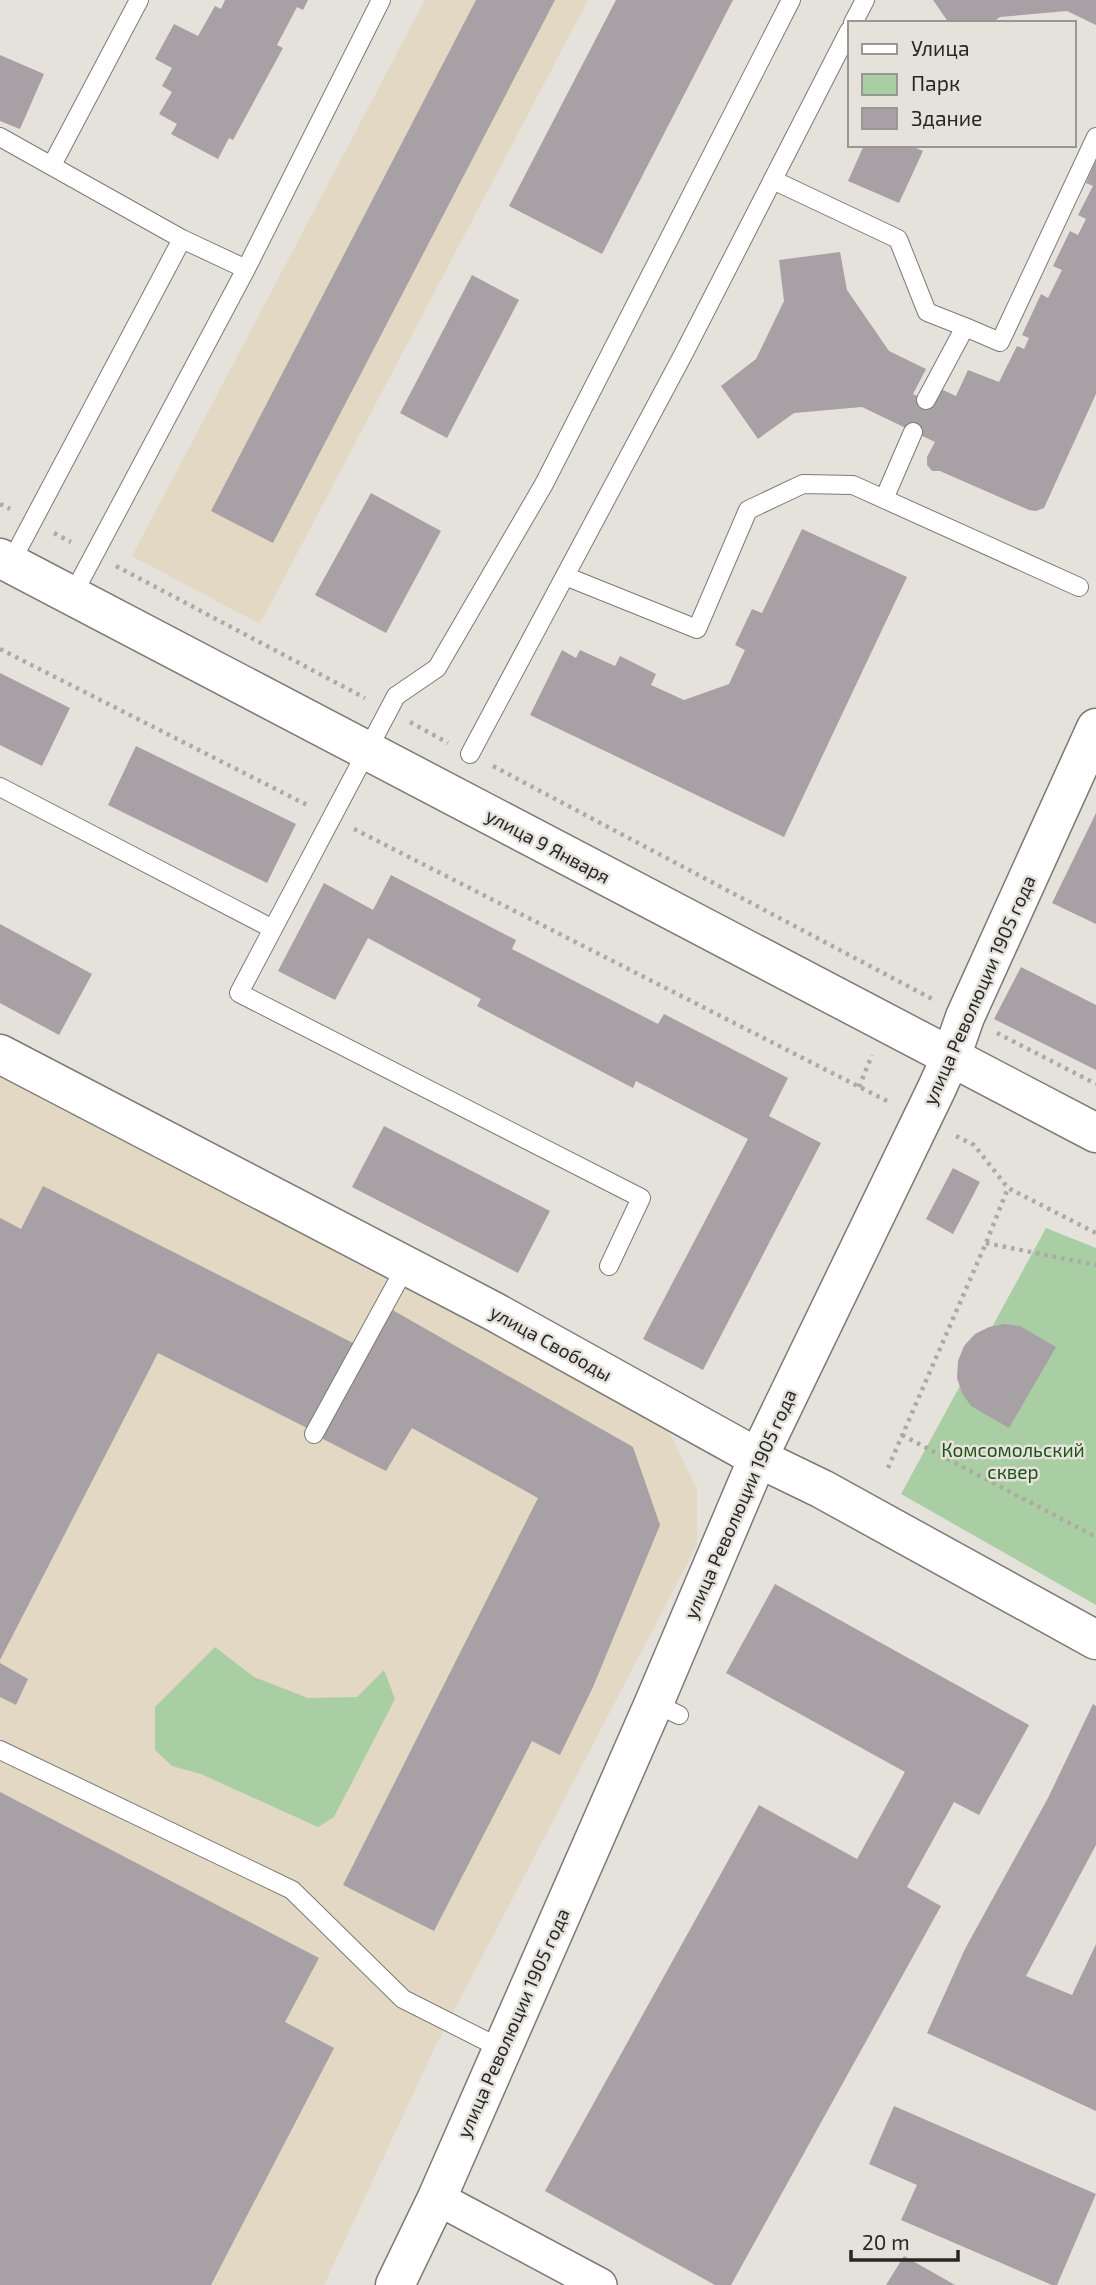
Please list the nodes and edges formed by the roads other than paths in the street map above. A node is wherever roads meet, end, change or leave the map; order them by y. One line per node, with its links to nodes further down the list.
1 (139, 0): 9 (lane)
2 (381, 0): 12 (lane)
3 (791, 0): 22 (lane)
4 (865, 0): 5 (lane)
5 (854, 21)
6 (848, 32): 10 (lane)
7 (0, 137): 9 (lane)
8 (1096, 137): 13 (lane)
9 (52, 165): 11 (lane)
10 (773, 180): 13 (lane); 18 (lane)
11 (182, 239): 12 (lane); 17 (lane)
12 (246, 269): 20 (lane)
13 (965, 327): 14 (lane)
14 (926, 400)
15 (913, 432): 16 (lane)
16 (884, 499): 18 (lane); 19 (lane)
17 (5, 561): 20 (main road, улица 9 Января)
18 (565, 576): 23 (lane)
19 (1079, 587)
20 (72, 596): 22 (main road, улица 9 Января)
21 (1096, 728): 27 (main road, улица Революции 1905 года)
22 (367, 751): 25 (lane); 27 (main road, улица 9 Января)
23 (470, 754)
24 (0, 787): 25 (lane)
25 (273, 929): 30 (lane)
26 (0, 1055): 29 (main road, улица Свободы)
27 (951, 1057): 28 (main road, улица 9 Января); 32 (main road, улица Революции 1905 года)
28 (1096, 1133)
29 (406, 1266): 31 (lane); 32 (main road, улица Свободы)
30 (609, 1266)
31 (314, 1434)
32 (758, 1458): 33 (main road, улица Свободы); 35 (main road, улица Революции 1905 года)
33 (1096, 1640)
34 (0, 1750): 35 (lane)
35 (502, 2049): 36 (main road, улица Революции 1905 года)
36 (437, 2198): 37 (main road, улица Революции 1905 года); 38 (street)
37 (395, 2285)
38 (600, 2285)

